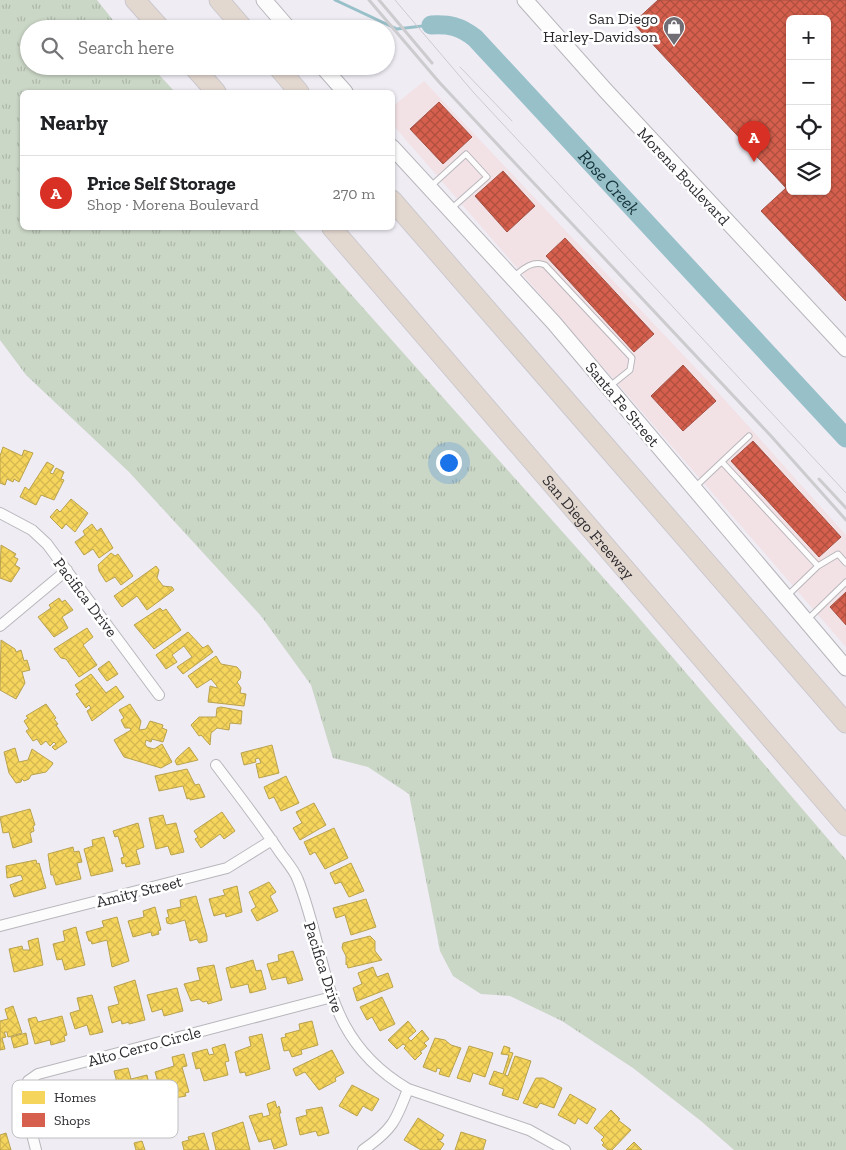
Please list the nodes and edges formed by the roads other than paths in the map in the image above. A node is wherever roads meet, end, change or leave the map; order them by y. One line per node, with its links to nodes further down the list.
1 (135, 0): 5 (highway)
2 (219, 0): 6 (highway)
3 (264, 0): 7 (street)
4 (525, 0): 20 (street, Morena Boulevard)
5 (153, 20)
6 (236, 20)
7 (281, 20)
8 (201, 75): 11 (highway)
9 (285, 75): 12 (highway)
10 (330, 75): 13 (street)
11 (214, 90)
12 (297, 90)
13 (343, 90)
14 (395, 150): 15 (street, Santa Fe Street)
15 (429, 188): 17 (street, Santa Fe Street); 17 (lane)
16 (395, 203): 35 (highway)
17 (450, 210): 19 (street, Santa Fe Street)
18 (334, 230): 37 (highway, San Diego Freeway)
19 (513, 277): 21 (street, Santa Fe Street); 21 (lane)
20 (846, 349)
21 (609, 388): 24 (street, Santa Fe Street)
22 (749, 436): 23 (lane)
23 (722, 462): 24 (lane); 27 (lane)
24 (694, 488): 30 (street, Santa Fe Street)
25 (0, 513): 28 (street, Pacifica Drive)
26 (846, 563): 27 (lane)
27 (818, 566): 30 (lane)
28 (67, 570): 32 (street); 34 (street, Pacifica Drive)
29 (846, 582): 31 (lane)
30 (786, 597): 31 (street, Santa Fe Street)
31 (806, 621): 33 (street, Santa Fe Street)
32 (0, 626)
33 (846, 668)
34 (159, 695)
35 (846, 723)
36 (216, 765): 38 (street, Pacifica Drive)
37 (846, 826)
38 (272, 840): 39 (street, Amity Street); 40 (street, Pacifica Drive)
39 (0, 926)
40 (332, 997): 41 (street, Alto Cerro Circle); 42 (street, Pacifica Drive)
41 (28, 1080)
42 (408, 1089): 43 (street); 44 (street, Pacifica Drive)
43 (363, 1150)
44 (565, 1150)

